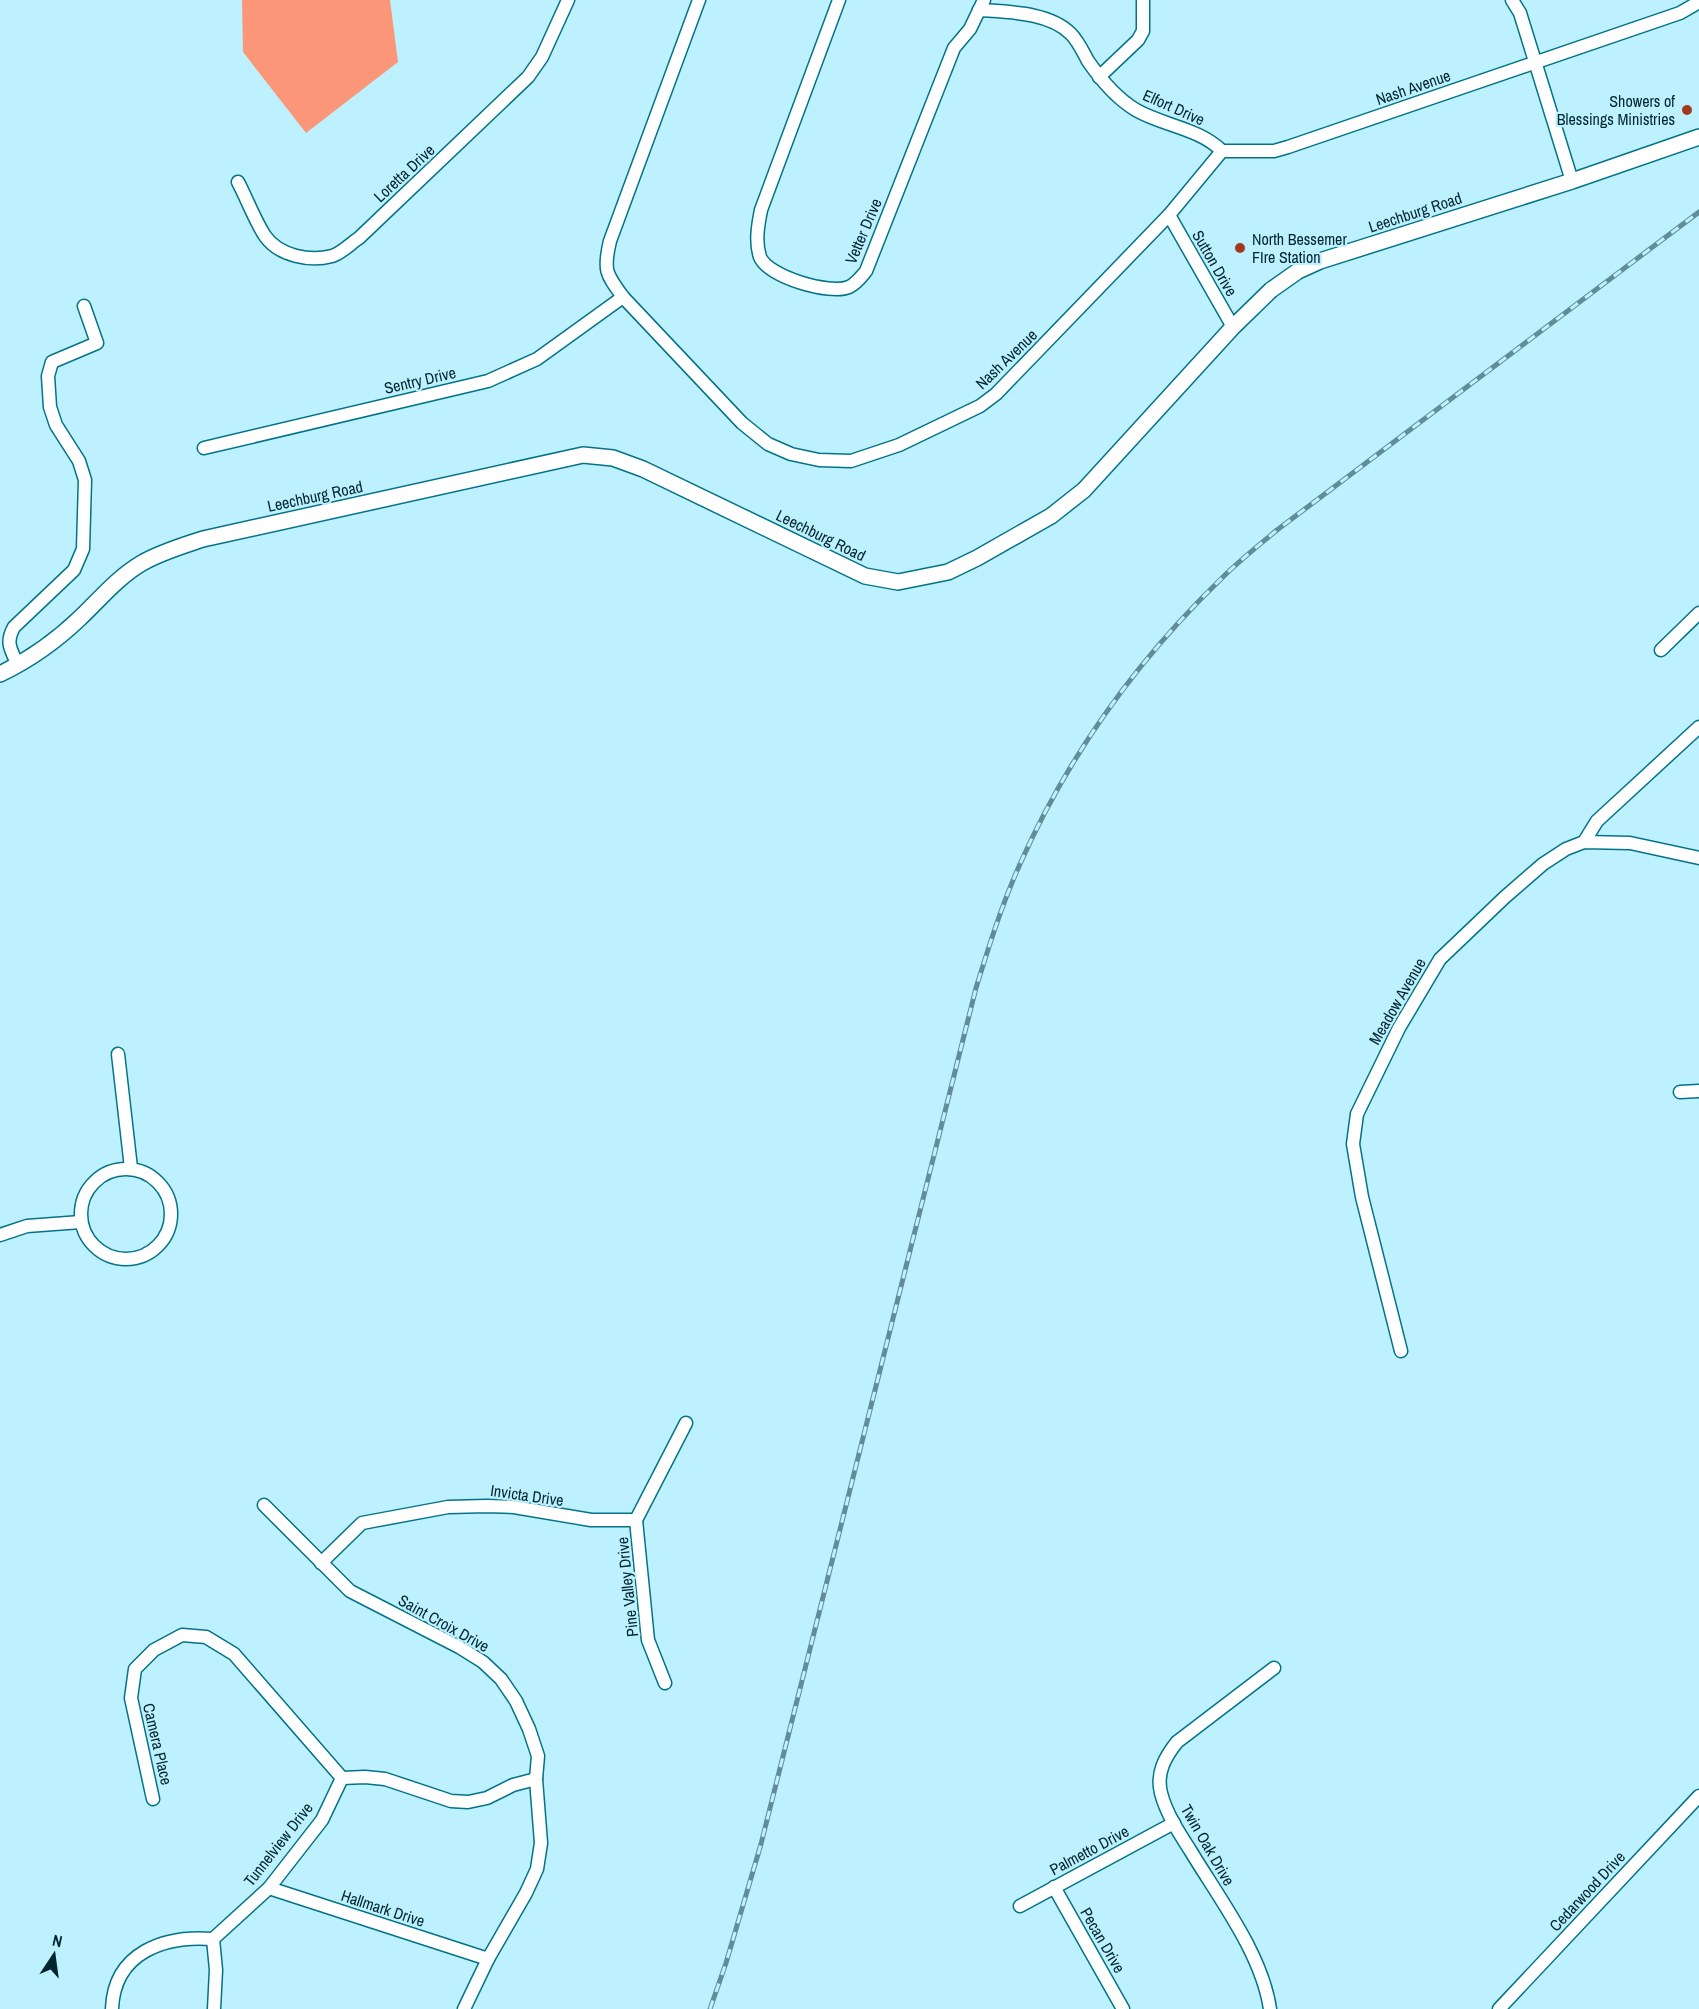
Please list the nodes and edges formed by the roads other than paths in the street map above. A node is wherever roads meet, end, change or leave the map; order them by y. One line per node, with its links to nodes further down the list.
1 (568, 0): 13 (street, Loretta Drive)
2 (699, 0): 15 (street, Nash Avenue)
3 (839, 0): 7 (street, Vetter Drive)
4 (1143, 0): 9 (street)
5 (1512, 0): 8 (street)
6 (1699, 2): 8 (street, Nash Avenue)
7 (982, 5): 9 (street, Elfort Drive)
8 (1534, 63): 11 (street, Nash Avenue); 12 (street)
9 (1099, 77): 11 (street, Elfort Drive)
10 (1699, 137): 12 (street, Leechburg Road)
11 (1222, 152): 14 (street, Nash Avenue)
12 (1572, 181): 17 (street, Leechburg Road)
13 (238, 182)
14 (1169, 215): 15 (street, Nash Avenue); 17 (street, Sutton Drive)
15 (623, 297): 18 (street, Sentry Drive)
16 (84, 306): 21 (street)
17 (1233, 327): 21 (street, Leechburg Road)
18 (204, 448)
19 (1699, 613): 20 (street)
20 (1661, 650)
21 (18, 665): 22 (street, Leechburg Road)
22 (0, 674)
23 (1696, 732): 24 (street)
24 (1584, 842): 25 (street, Meadow Avenue); 32 (street, Meadow Avenue)
25 (1699, 858)
26 (118, 1054): 29 (street)
27 (1699, 1091): 28 (street)
28 (1680, 1092)
29 (131, 1168): 30 (street); 30 (street)
30 (81, 1222): 31 (street)
31 (0, 1234)
32 (1401, 1352)
33 (686, 1423): 35 (street)
34 (264, 1505): 36 (street, Saint Croix Drive)
35 (636, 1521): 36 (street, Invicta Drive); 38 (street, Pine Valley Drive)
36 (321, 1563): 40 (street, Saint Croix Drive)
37 (1274, 1668): 43 (street, Twin Oak Drive)
38 (665, 1683)
39 (342, 1778): 40 (street); 42 (street, Camera Place); 45 (street, Tunnelview Drive)
40 (536, 1779): 48 (street, Saint Croix Drive)
41 (1699, 1796): 54 (street, Cedarwood Drive)
42 (153, 1799)
43 (1173, 1823): 44 (street, Palmetto Drive); 53 (street, Twin Oak Drive)
44 (1054, 1887): 46 (street, Palmetto Drive); 52 (street, Pecan Drive)
45 (269, 1888): 47 (street, Tunnelview Drive); 48 (street, Hallmark Drive)
46 (1020, 1906)
47 (213, 1939): 49 (street); 50 (street)
48 (488, 1959): 51 (street, Saint Croix Drive)
49 (112, 2009)
50 (214, 2009)
51 (464, 2009)
52 (1123, 2009)
53 (1270, 2009)
54 (1499, 2009)

